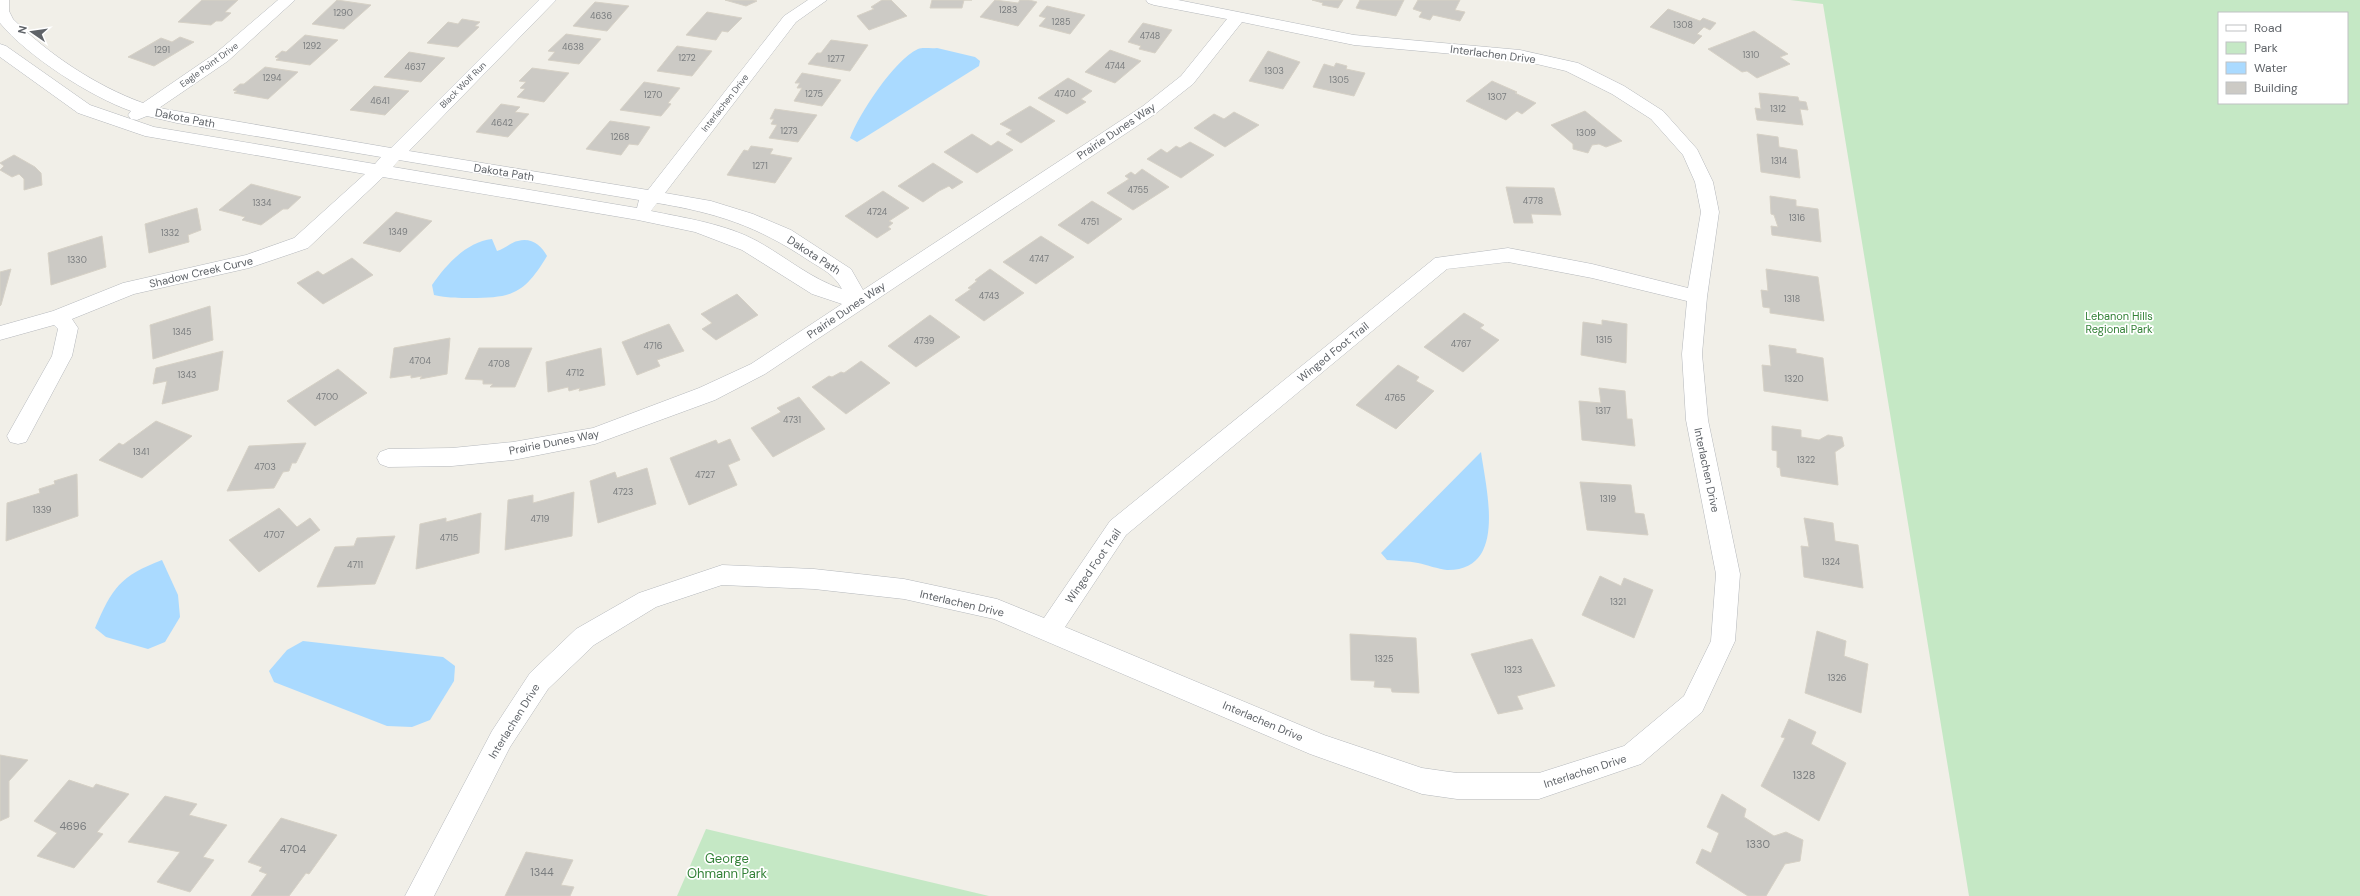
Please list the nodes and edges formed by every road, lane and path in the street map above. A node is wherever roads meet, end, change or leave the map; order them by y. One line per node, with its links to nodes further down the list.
1 (1, 0): 8 (street, Dakota Path)
2 (287, 0): 8 (street, Eagle Point Drive)
3 (548, 0): 10 (street, Black Wolf Run)
4 (819, 0): 12 (street, Interlachen Drive)
5 (1154, 0): 6 (street, Interlachen Drive)
6 (1237, 18): 14 (street, Interlachen Drive); 15 (street, Prairie Dunes Way)
7 (0, 50): 9 (street, Dakota Path)
8 (144, 110): 9 (street, Eagle Point Drive); 10 (street, Dakota Path)
9 (125, 123): 11 (street, Dakota Path)
10 (394, 154): 11 (street, Black Wolf Run); 12 (street, Dakota Path)
11 (378, 171): 13 (street, Dakota Path); 16 (street, Shadow Creek Curve)
12 (652, 197): 13 (street, Interlachen Drive); 15 (street, Dakota Path)
13 (638, 214): 15 (street, Dakota Path)
14 (1697, 297): 20 (street, Winged Foot Trail); 20 (street, Interlachen Drive)
15 (859, 302): 19 (street, Prairie Dunes Way)
16 (59, 316): 17 (street, Shadow Creek Curve); 18 (street)
17 (0, 333)
18 (18, 436)
19 (388, 458)
20 (1049, 630): 21 (street, Interlachen Drive)
21 (419, 896)

